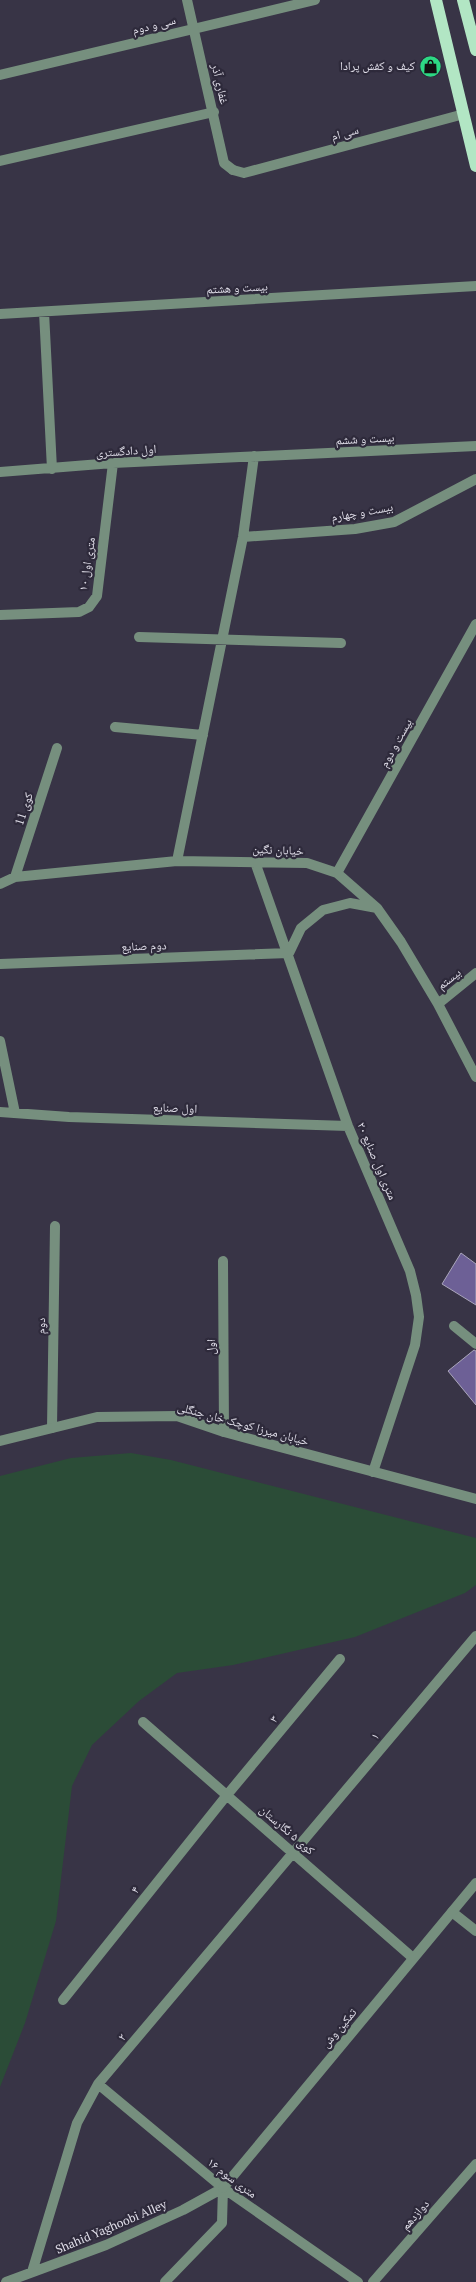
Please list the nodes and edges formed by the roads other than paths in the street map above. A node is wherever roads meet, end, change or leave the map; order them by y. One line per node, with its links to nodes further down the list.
1 (187, 0): 5 (street, غفاری آذر)
2 (315, 0): 5 (street, سی و دوم)
3 (436, 0): 9 (main road)
4 (463, 0): 6 (main road)
5 (194, 28): 7 (street, سی و دوم); 8 (street, غفاری آذر)
6 (476, 50)
7 (0, 75)
8 (214, 112): 10 (street); 12 (street, غفاری آذر)
9 (464, 114): 11 (main road); 12 (street, سی ام)
10 (0, 161)
11 (476, 166)
12 (233, 170)
13 (476, 286): 14 (street, بیست و هشتم)
14 (44, 312): 15 (street, بیست و هشتم); 19 (street)
15 (0, 314)
16 (476, 446): 17 (street, بیست و ششم)
17 (254, 456): 18 (street, اول دادگستری); 22 (street)
18 (114, 463): 19 (street, اول دادگستری); 23 (street, ۱۰ متری اول)
19 (52, 469): 20 (street, اول دادگستری)
20 (0, 472)
21 (476, 479): 22 (street, بیست و چهارم)
22 (243, 537): 26 (street)
23 (0, 615)
24 (476, 624): 33 (street, بیست و دوم)
25 (139, 637): 26 (street)
26 (222, 641): 27 (street); 29 (street)
27 (341, 643)
28 (116, 728): 29 (street)
29 (203, 735): 31 (street)
30 (57, 748): 34 (street, کوی 11)
31 (177, 861): 32 (street, خیابان نگین); 34 (street, خیابان نگین)
32 (255, 862): 33 (street, خیابان نگین); 37 (street, ۲۰ متری اول صنایع)
33 (337, 873): 36 (street, خیابان نگین)
34 (15, 877): 35 (street, خیابان نگین)
35 (0, 884)
36 (377, 908): 37 (street); 40 (street, خیابان نگین)
37 (288, 953): 38 (street, دوم صنایع); 45 (street, ۲۰ متری اول صنایع)
38 (0, 964)
39 (476, 973): 40 (street, بیستم)
40 (438, 1004): 42 (street, خیابان نگین)
41 (0, 1041): 44 (street)
42 (476, 1077)
43 (0, 1112): 44 (street, اول صنایع)
44 (15, 1113): 45 (street, اول صنایع)
45 (348, 1126): 53 (street, ۲۰ متری اول صنایع)
46 (55, 1226): 50 (street, دوم)
47 (223, 1261): 51 (street, اول)
48 (454, 1326): 49 (street)
49 (476, 1344)
50 (52, 1428): 51 (street, خیابان میرزا کوچک خان جنگلی); 52 (street, خیابان میرزا کوچک خان جنگلی)
51 (224, 1432): 53 (street, خیابان میرزا کوچک خان جنگلی)
52 (0, 1441)
53 (373, 1472): 54 (street, خیابان میرزا کوچک خان جنگلی)
54 (476, 1499)
55 (476, 1636): 59 (street, ۱)
56 (340, 1659): 58 (street, ۳)
57 (143, 1722): 58 (street, کوی ۵ نگارستان)
58 (227, 1795): 59 (street, کوی ۵ نگارستان); 64 (street, ۴)
59 (294, 1853): 63 (street, کوی ۵ نگارستان); 65 (street, ۲)
60 (476, 1884): 61 (street, تمکین وش)
61 (452, 1912): 62 (street); 63 (street, تمکین وش)
62 (476, 1931)
63 (414, 1958): 67 (street, تمکین وش)
64 (63, 2000)
65 (98, 2084): 67 (street, ۱۶ متری سوم); 68 (street, ۲)
66 (476, 2164): 72 (street, دوازدهم)
67 (223, 2188): 68 (street, Shahid Yaghoobi Alley); 70 (street); 71 (street, ۱۶ متری سوم)
68 (32, 2272): 69 (street, Shahid Yaghoobi Alley)
69 (6, 2282)
70 (165, 2282)
71 (358, 2282)
72 (373, 2282)

